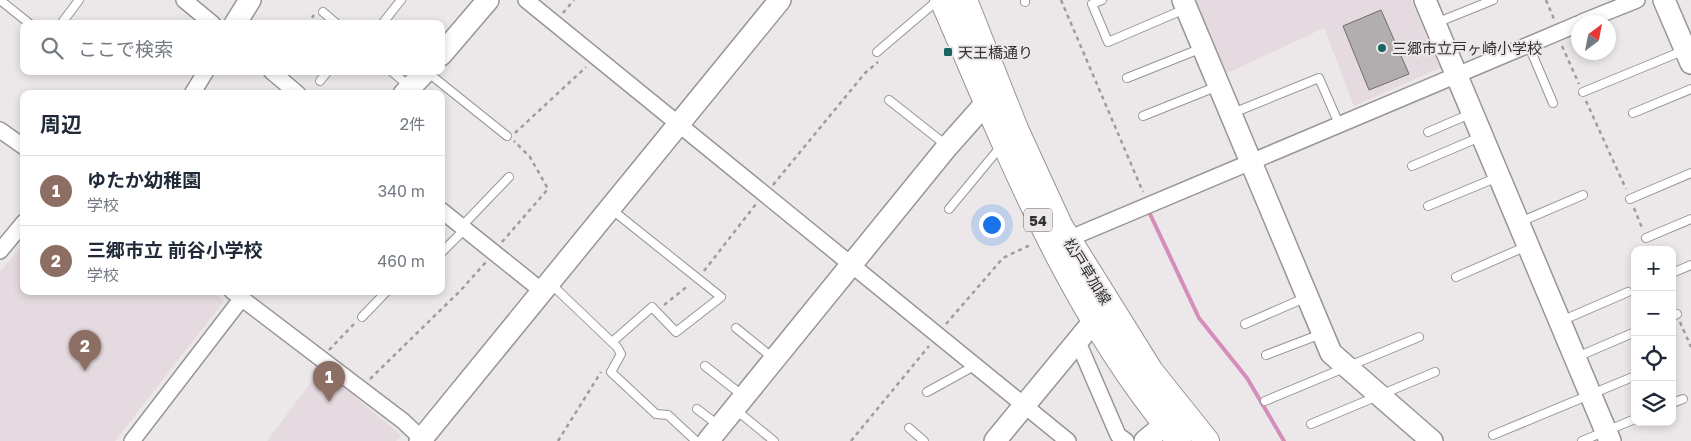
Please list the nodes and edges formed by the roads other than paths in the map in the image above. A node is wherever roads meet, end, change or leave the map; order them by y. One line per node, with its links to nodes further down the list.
1 (0, 0): 19 (lane)
2 (80, 0): 20 (lane)
3 (184, 0): 21 (street)
4 (250, 0): 22 (street)
5 (401, 0): 24 (lane)
6 (488, 0): 29 (street)
7 (526, 0): 55 (street)
8 (780, 0): 55 (street)
9 (940, 0): 30 (lane); 49 (main road, 松戸草加線 / 54)
10 (965, 0): 80 (main road, 松戸草加線 / 54)
11 (1102, 0): 16 (lane)
12 (1425, 0): 25 (street)
13 (1492, 0): 25 (lane)
14 (1637, 0): 18 (street)
15 (1664, 0): 31 (street)
16 (1184, 4): 28 (street)
17 (323, 12): 23 (lane)
18 (1600, 15)
19 (25, 20)
20 (64, 20)
21 (207, 20)
22 (238, 20)
23 (332, 20)
24 (385, 20)
25 (1435, 23): 32 (street)
26 (1571, 25): 27 (street)
27 (1528, 44): 32 (street); 50 (lane)
28 (1203, 47): 39 (lane); 41 (street)
29 (445, 50)
30 (879, 56)
31 (1688, 56): 47 (lane)
32 (1456, 74): 53 (street); 56 (street)
33 (204, 75): 43 (street)
34 (276, 75): 44 (street)
35 (325, 75): 40 (lane)
36 (394, 75): 45 (lane)
37 (422, 75): 46 (street)
38 (431, 75): 59 (lane)
39 (1127, 78)
40 (320, 81)
41 (1219, 86): 52 (street); 54 (lane)
42 (1691, 89): 51 (lane)
43 (194, 90)
44 (293, 90)
45 (406, 90)
46 (408, 90)
47 (1583, 92)
48 (889, 100): 63 (lane)
49 (986, 103): 61 (main road, 松戸草加線 / 54); 63 (street)
50 (1553, 103)
51 (1633, 113)
52 (1231, 114): 56 (lane); 64 (street)
53 (1472, 114): 58 (lane); 60 (street)
54 (1144, 116)
55 (678, 124): 72 (street); 84 (street)
56 (1339, 124): 64 (street)
57 (0, 130): 62 (street)
58 (1428, 132)
59 (507, 136)
60 (1482, 136): 65 (lane); 68 (street)
61 (1004, 143): 73 (lane); 80 (main road, 松戸草加線 / 54)
62 (20, 144)
63 (947, 147): 84 (street)
64 (1251, 161): 80 (street); 93 (street)
65 (1412, 166)
66 (1691, 173): 70 (lane)
67 (509, 177): 78 (lane)
68 (1498, 177): 71 (lane); 76 (street)
69 (1583, 195): 76 (lane)
70 (1630, 199)
71 (1428, 206)
72 (610, 208): 88 (street); 103 (lane)
73 (949, 209)
74 (445, 213): 78 (street)
75 (1691, 219): 79 (lane)
76 (1517, 223): 81 (street)
77 (20, 227): 83 (street)
78 (464, 228): 82 (lane); 88 (street)
79 (1646, 238)
80 (1059, 243): 95 (main road, 松戸草加線 / 54); 123 (main road, 松戸草加線 / 54)
81 (1527, 246): 87 (lane); 96 (street)
82 (445, 249)
83 (0, 251)
84 (852, 264): 106 (street); 107 (street)
85 (1691, 265): 86 (lane)
86 (1676, 271)
87 (1456, 277)
88 (546, 287): 103 (lane); 129 (street)
89 (1628, 292): 96 (lane)
90 (235, 295): 130 (street)
91 (239, 295): 129 (street)
92 (383, 295): 94 (lane)
93 (1307, 298): 97 (lane); 99 (street)
94 (362, 317)
95 (1094, 321): 102 (street); 123 (main road, 松戸草加線 / 54)
96 (1560, 321): 105 (street)
97 (1245, 324)
98 (736, 328): 106 (lane)
99 (1322, 333): 104 (lane); 109 (street)
100 (1631, 334): 105 (lane)
101 (1420, 337): 109 (lane)
102 (1077, 340): 119 (street); 135 (street)
103 (612, 342): 131 (lane)
104 (1266, 354)
105 (1574, 358): 113 (street)
106 (774, 359): 118 (street)
107 (976, 365): 112 (lane); 119 (street)
108 (705, 366): 118 (lane)
109 (1346, 366): 114 (street); 116 (lane)
110 (1435, 372): 114 (lane)
111 (1631, 378): 113 (lane)
112 (927, 392)
113 (1590, 395): 126 (lane); 127 (street)
114 (1380, 396): 122 (lane); 138 (street)
115 (1683, 398): 117 (lane)
116 (1265, 401)
117 (1676, 401)
118 (739, 403): 125 (street); 132 (lane)
119 (1025, 406): 128 (street); 134 (street)
120 (697, 409): 125 (lane)
121 (1631, 422): 127 (lane)
122 (1311, 424)
123 (1175, 425): 136 (street); 137 (main road, 松戸草加線 / 54)
124 (909, 428): 133 (lane)
125 (714, 433)
126 (1494, 435)
127 (1608, 436): 139 (lane)
128 (1001, 437)
129 (422, 440)
130 (132, 441)
131 (696, 441)
132 (774, 441)
133 (924, 441)
134 (1068, 441)
135 (1126, 441)
136 (1145, 441)
137 (1207, 441)
138 (1432, 441)
139 (1582, 441)

